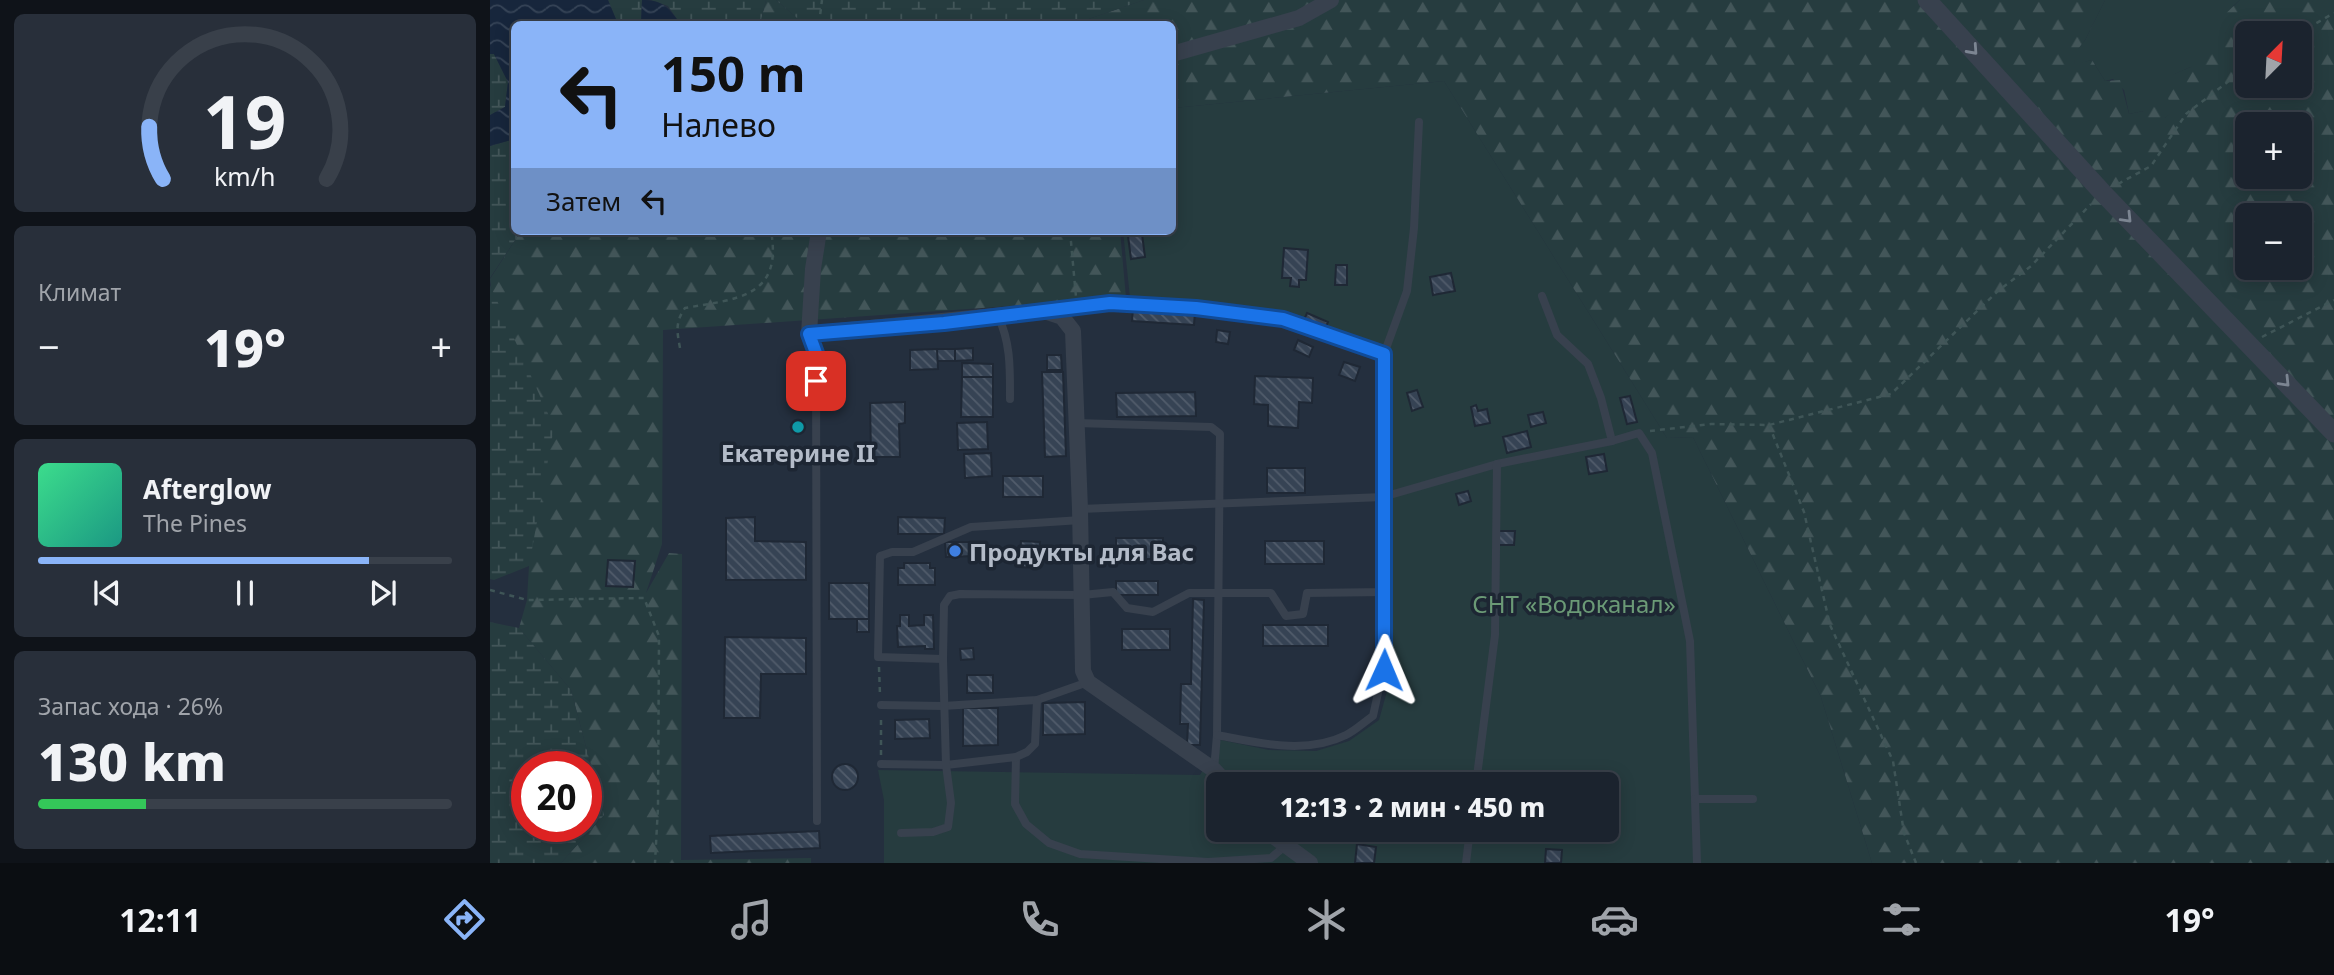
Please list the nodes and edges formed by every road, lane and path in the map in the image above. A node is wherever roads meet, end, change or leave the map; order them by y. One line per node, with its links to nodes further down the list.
1 (821, 0): 5 (path)
2 (1331, 0): 7 (street)
3 (1927, 0): 10 (street, one-way to 10)
4 (2334, 13): 6 (path)
5 (819, 21)
6 (2312, 26)
7 (1176, 53)
8 (2235, 76): 10 (path)
9 (1419, 122): 22 (lane)
10 (2102, 192): 20 (street, one-way to 20); 25 (path)
11 (772, 235): 21 (path)
12 (819, 235): 19 (street)
13 (1070, 235): 16 (path)
14 (1542, 296): 28 (lane)
15 (2334, 300): 20 (path)
16 (1077, 307): 17 (lane); 22 (lane)
17 (1044, 311): 18 (street); 24 (street)
18 (998, 316): 19 (street); 23 (lane)
19 (809, 334): 50 (lane)
20 (2248, 344): 27 (street, one-way to 27)
21 (680, 348)
22 (1384, 354): 30 (lane)
23 (1010, 399)
24 (1076, 423): 31 (lane); 32 (street)
25 (1769, 425): 26 (path); 59 (path)
26 (1655, 430)
27 (2334, 433)
28 (1612, 441): 29 (lane); 48 (lane)
29 (1497, 464): 30 (lane); 47 (lane)
30 (1383, 497): 31 (lane); 35 (lane)
31 (1218, 502): 32 (lane); 34 (lane)
32 (1081, 514): 36 (street); 37 (lane)
33 (490, 590): 55 (path)
34 (1219, 592): 35 (lane); 36 (lane); 42 (lane)
35 (1385, 592): 42 (lane)
36 (1082, 595): 37 (lane); 38 (street)
37 (943, 659): 41 (lane)
38 (1088, 682): 39 (lane); 46 (street)
39 (1037, 700): 41 (lane); 43 (lane)
40 (881, 705): 41 (lane)
41 (943, 706): 45 (lane)
42 (1217, 735): 46 (lane)
43 (1016, 757): 45 (lane); 54 (lane)
44 (881, 764): 45 (lane)
45 (946, 765): 51 (lane)
46 (1214, 770)
47 (1478, 772)
48 (1695, 799): 49 (lane); 58 (lane)
49 (1753, 799)
50 (817, 821)
51 (901, 833)
52 (1282, 842): 54 (street)
53 (1469, 842): 57 (lane)
54 (1286, 845): 56 (street)
55 (655, 863)
56 (1310, 863)
57 (1466, 863)
58 (1697, 863)
59 (1916, 863)

